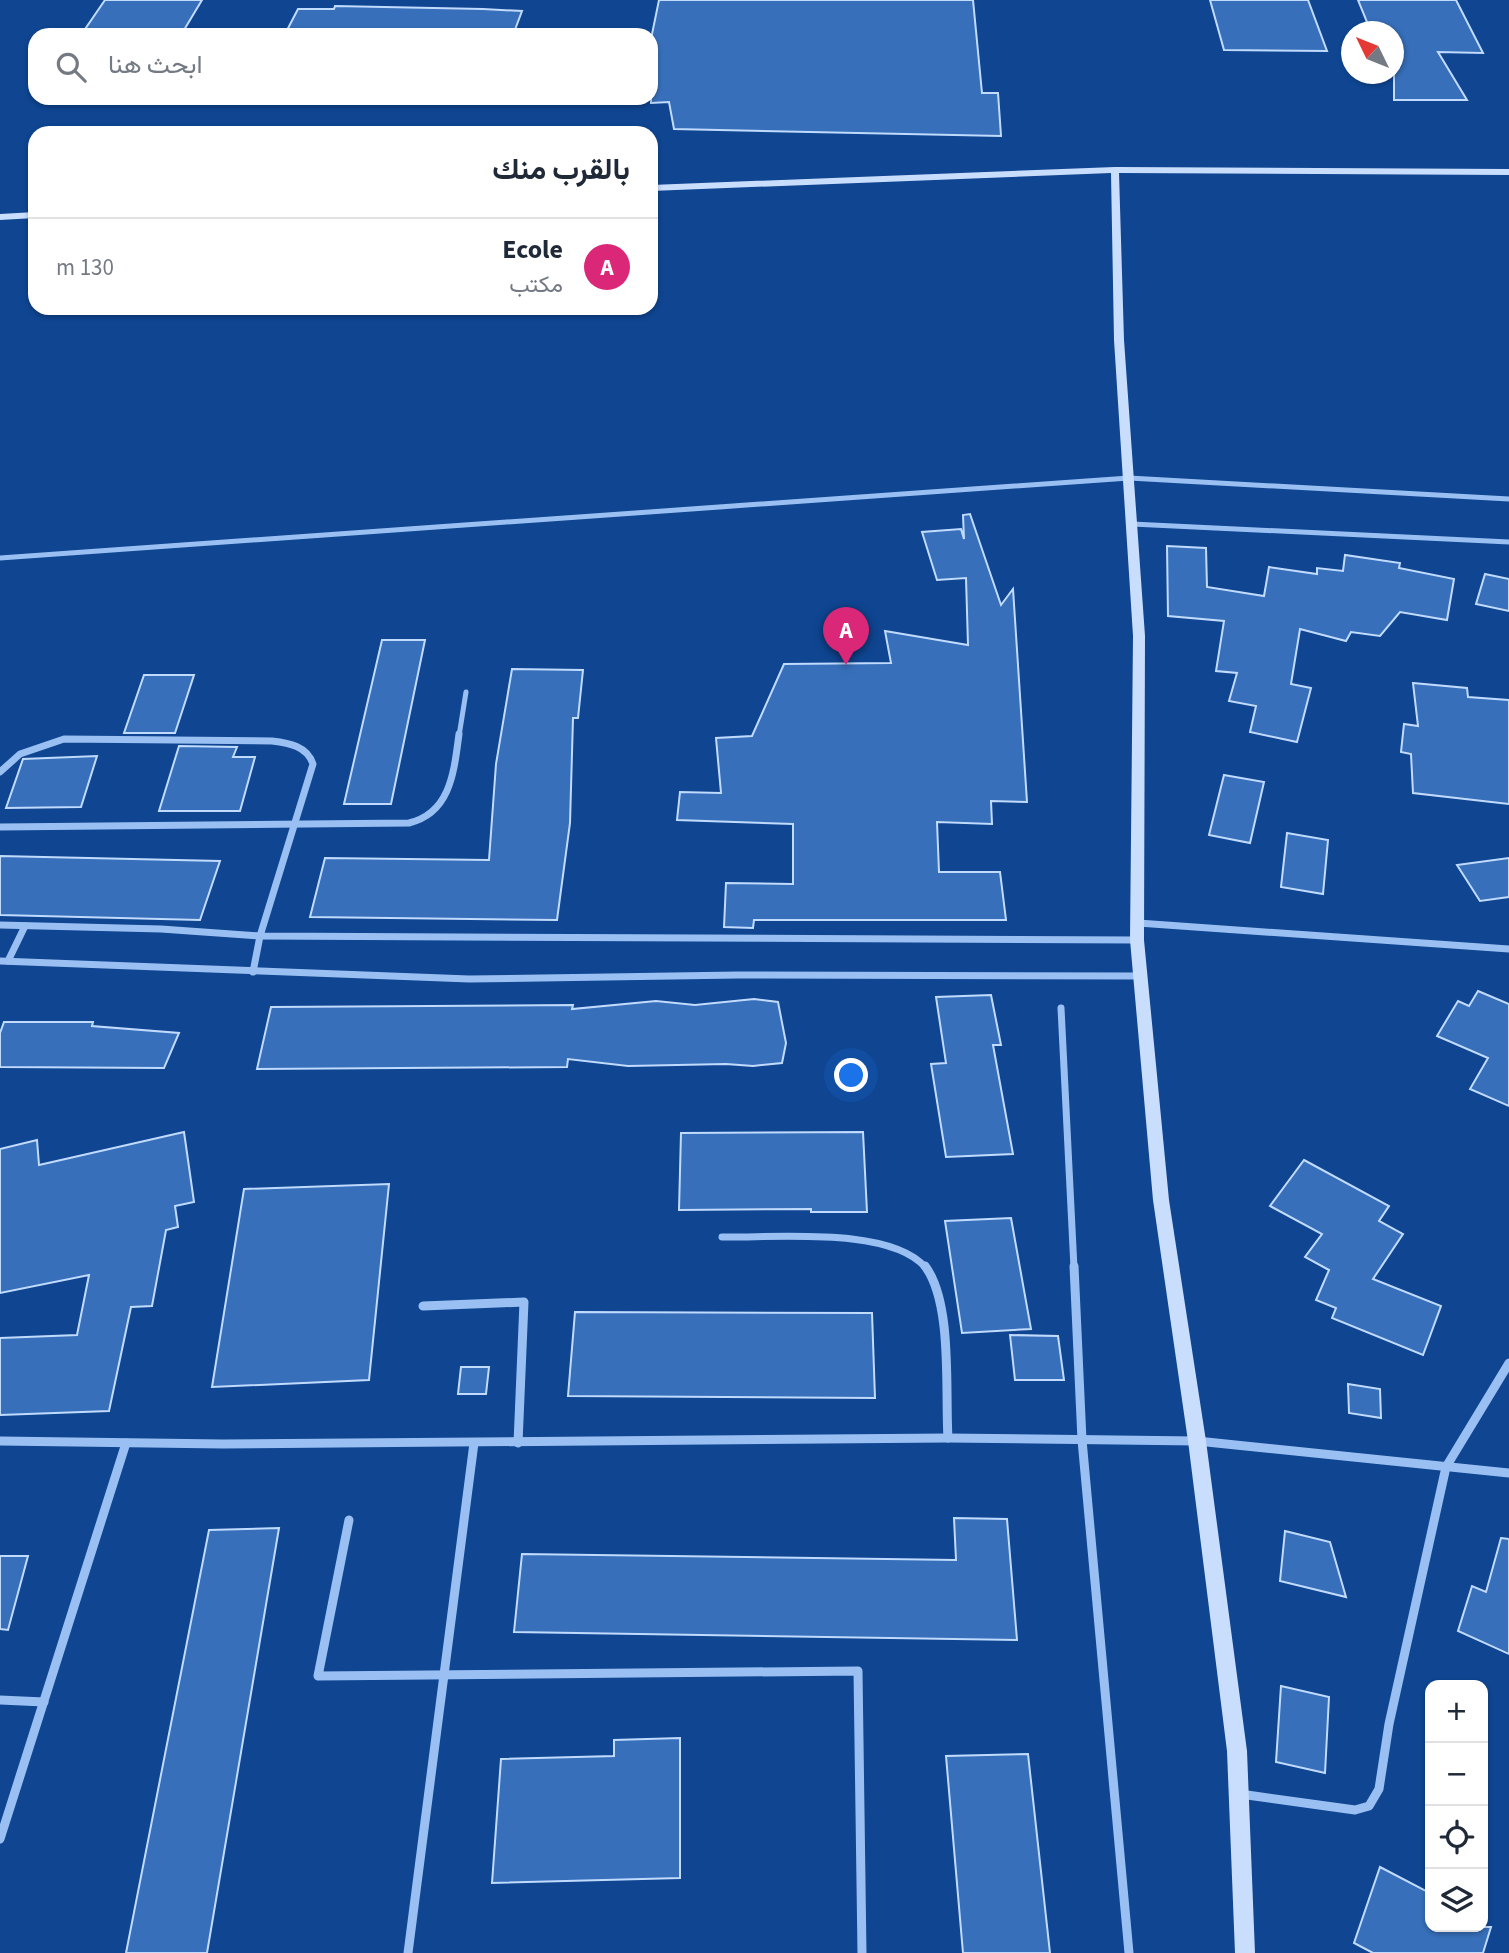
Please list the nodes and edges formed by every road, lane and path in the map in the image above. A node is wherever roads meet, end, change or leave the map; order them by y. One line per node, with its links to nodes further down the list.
1 (1115, 170): 2 (street); 3 (street); 6 (street)
2 (1509, 172)
3 (658, 188)
4 (28, 215): 5 (street)
5 (0, 217)
6 (1129, 478): 7 (street); 8 (street); 10 (street)
7 (1509, 499)
8 (1132, 524): 9 (street); 15 (street)
9 (1509, 542)
10 (0, 558)
11 (466, 692): 13 (street)
12 (0, 772): 13 (street)
13 (293, 822): 14 (street); 18 (street)
14 (0, 827)
15 (1138, 923): 19 (street); 20 (street)
16 (0, 925): 17 (street)
17 (25, 926): 18 (street); 21 (street)
18 (260, 936): 19 (street); 22 (street)
19 (1137, 940): 23 (street)
20 (1509, 949)
21 (4, 961): 22 (street)
22 (253, 972): 23 (street)
23 (1141, 976): 31 (street)
24 (1061, 1008): 29 (street)
25 (722, 1237): 28 (street)
26 (423, 1306): 34 (street)
27 (1509, 1363): 35 (street)
28 (948, 1438): 29 (street); 34 (street)
29 (1082, 1440): 31 (street); 45 (street)
30 (0, 1441): 32 (street)
31 (1197, 1441): 35 (street); 41 (street)
32 (126, 1443): 33 (street); 40 (street)
33 (474, 1443): 34 (street); 38 (street)
34 (518, 1443)
35 (1446, 1467): 36 (street); 41 (street)
36 (1509, 1473)
37 (349, 1520): 38 (street)
38 (444, 1676): 43 (street); 44 (street)
39 (0, 1700): 40 (street)
40 (44, 1702): 42 (street)
41 (1238, 1794): 46 (street)
42 (0, 1839)
43 (408, 1953)
44 (862, 1953)
45 (1129, 1953)
46 (1245, 1953)

